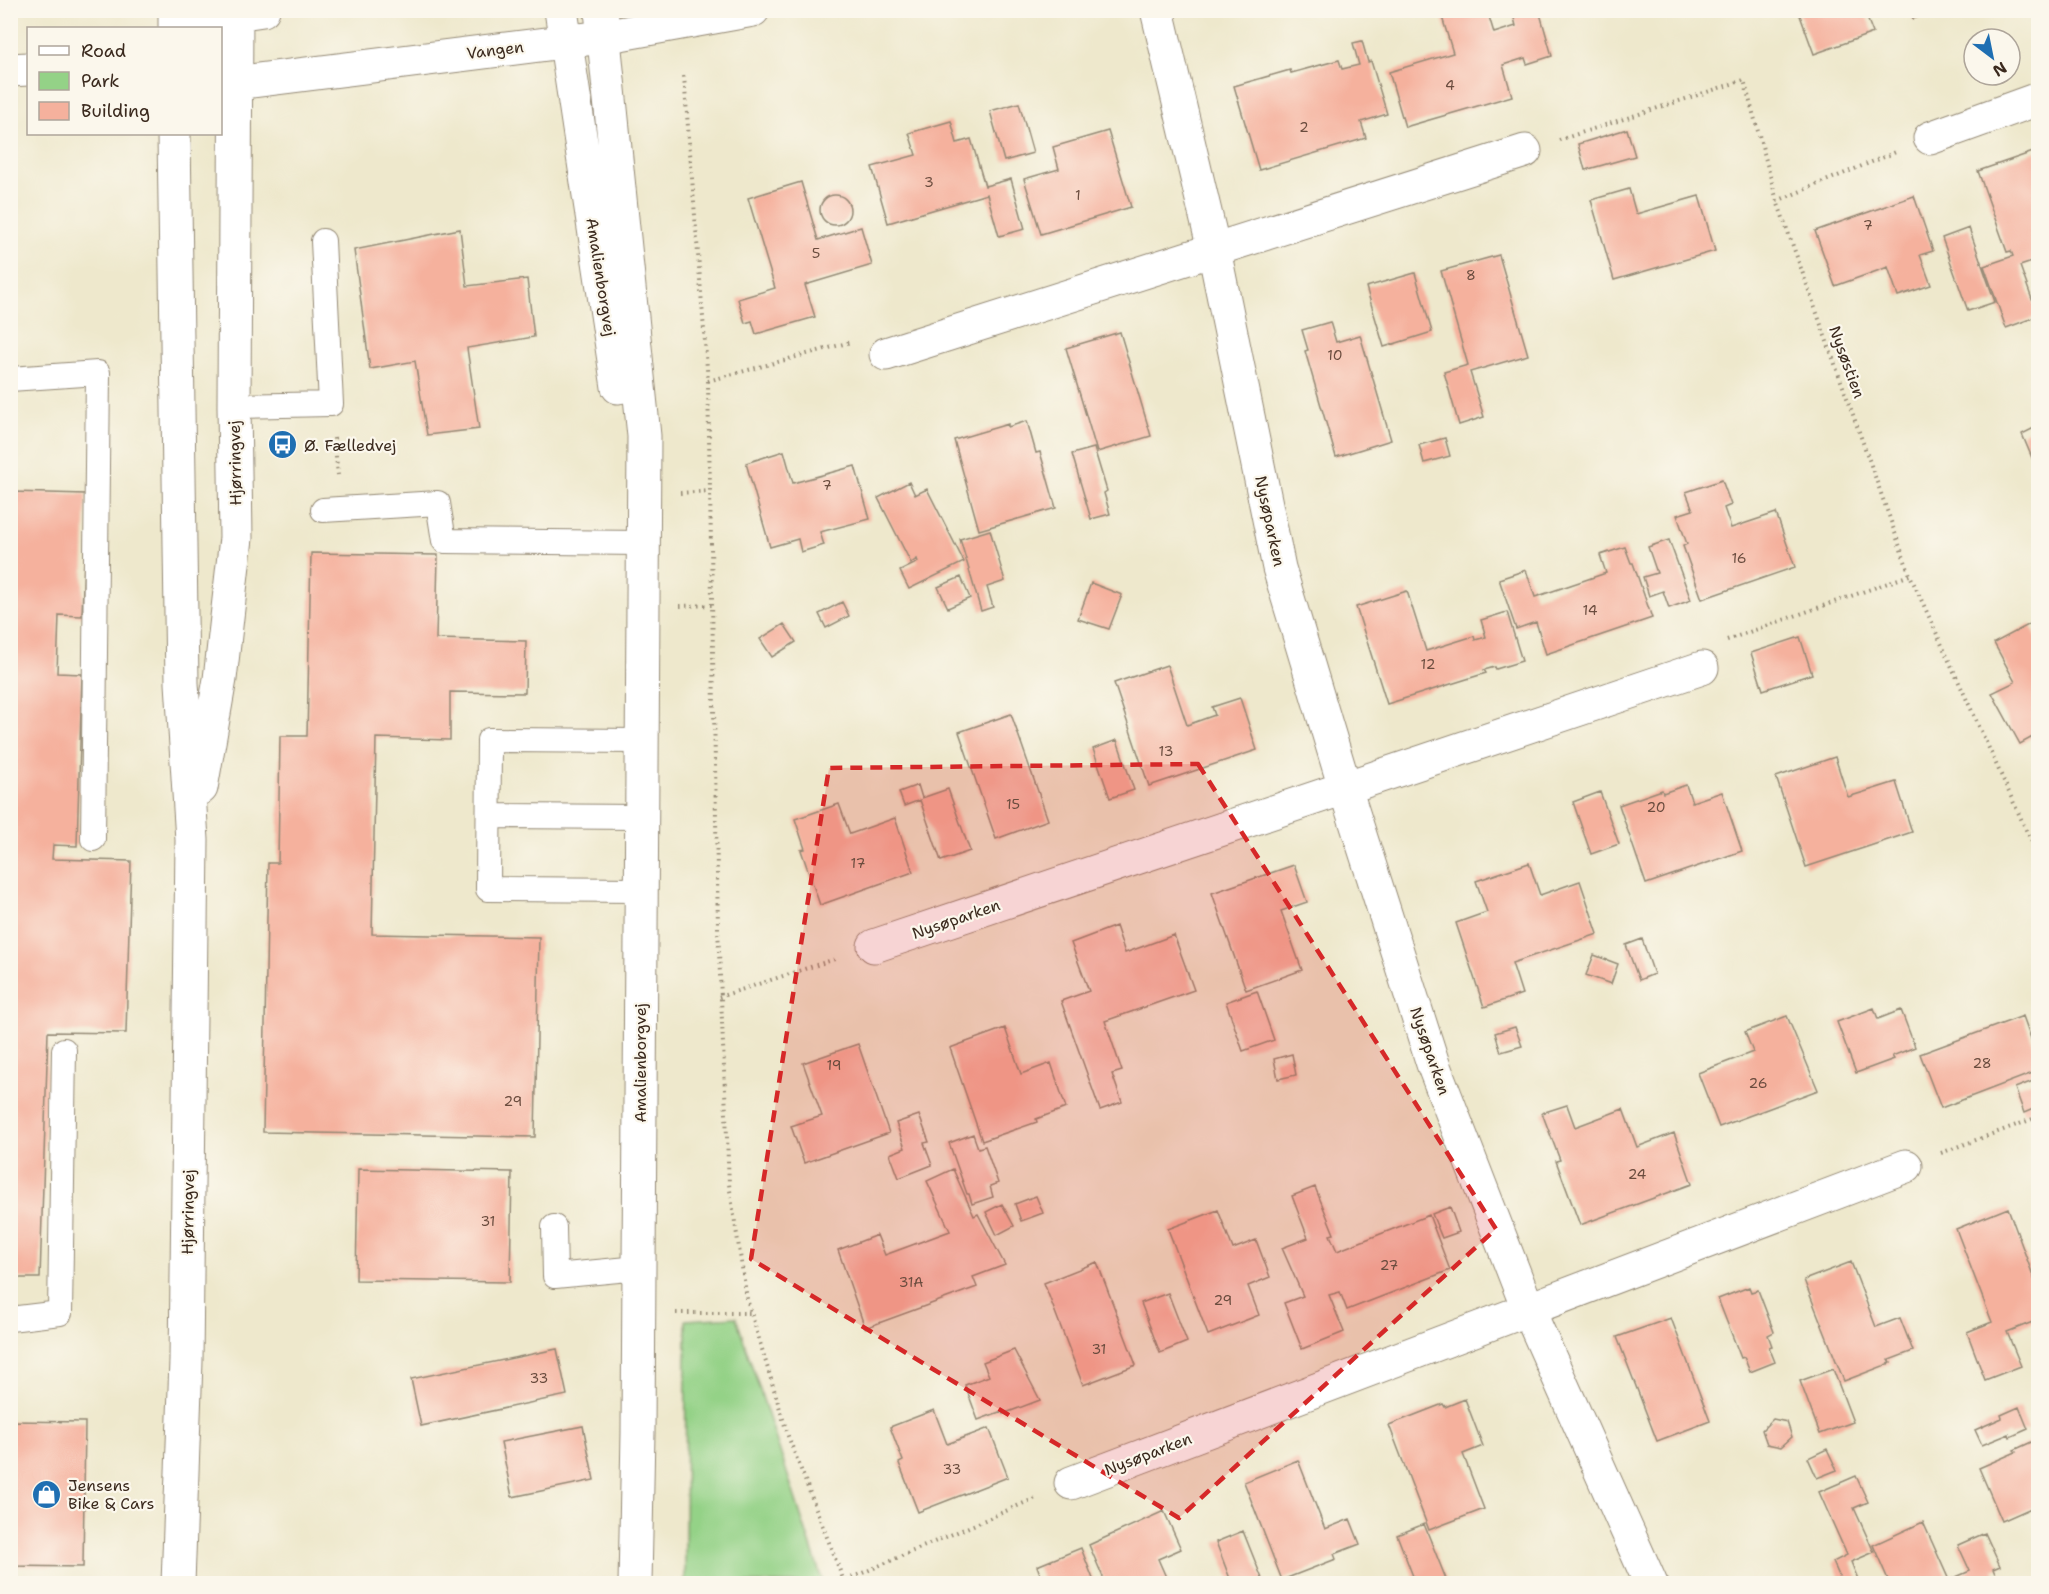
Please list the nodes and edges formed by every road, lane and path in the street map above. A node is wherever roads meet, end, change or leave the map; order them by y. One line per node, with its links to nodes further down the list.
1 (175, 10): 7 (street)
2 (753, 10): 5 (street, Vangen)
3 (1157, 10): 19 (street, Nysøparken)
4 (245, 12): 8 (street, Hjørringvej); 12 (street, Hjørringvej)
5 (602, 24): 6 (street, Vangen); 26 (street, Amalienborgvej)
6 (562, 26): 12 (street, Vangen); 26 (street, Amalienborgvej)
7 (175, 27)
8 (199, 27)
9 (27, 69): 10 (street)
10 (10, 70)
11 (684, 76): 22 (path)
12 (228, 82): 24 (street, Hjørringvej)
13 (2038, 99): 15 (street)
14 (174, 135): 35 (street, Hjørringvej)
15 (1930, 138): 17 (path)
16 (1525, 151): 17 (path, Nysøstien); 19 (street)
17 (1777, 201): 27 (path, Nysøstien)
18 (323, 241): 23 (lane)
19 (1214, 250): 20 (street); 30 (street, Nysøparken)
20 (886, 354): 22 (path)
21 (10, 379): 33 (lane)
22 (708, 381): 40 (path)
23 (331, 404): 24 (lane); 25 (path)
24 (234, 406): 35 (street, Hjørringvej)
25 (331, 509): 26 (lane)
26 (642, 543): 29 (street, Amalienborgvej)
27 (1910, 575): 28 (path); 36 (path, Nysøstien)
28 (1702, 668): 30 (street, Nysøparken)
29 (641, 741): 31 (lane); 32 (street, Amalienborgvej)
30 (1345, 788): 39 (street, Nysøparken); 46 (street, Nysøparken)
31 (489, 816): 32 (lane); 38 (lane)
32 (641, 817): 38 (street, Amalienborgvej)
33 (93, 839)
34 (2038, 839): 36 (path)
35 (192, 840): 52 (street, Hjørringvej)
36 (2031, 843): 37 (path, Nysøstien)
37 (2038, 856)
38 (640, 890): 45 (street, Amalienborgvej)
39 (874, 946): 40 (path)
40 (719, 997): 48 (path)
41 (64, 1050): 49 (lane)
42 (2038, 1117): 43 (path)
43 (1906, 1166): 46 (street, Nysøparken)
44 (554, 1227): 45 (lane)
45 (639, 1268): 47 (street, Amalienborgvej)
46 (1528, 1309): 50 (street, Nysøparken); 54 (street, Nysøparken)
47 (639, 1312): 48 (path); 53 (street, Amalienborgvej)
48 (751, 1313): 51 (path)
49 (10, 1319)
50 (1071, 1483): 51 (path)
51 (843, 1583)
52 (178, 1584)
53 (635, 1584)
54 (1651, 1584)

